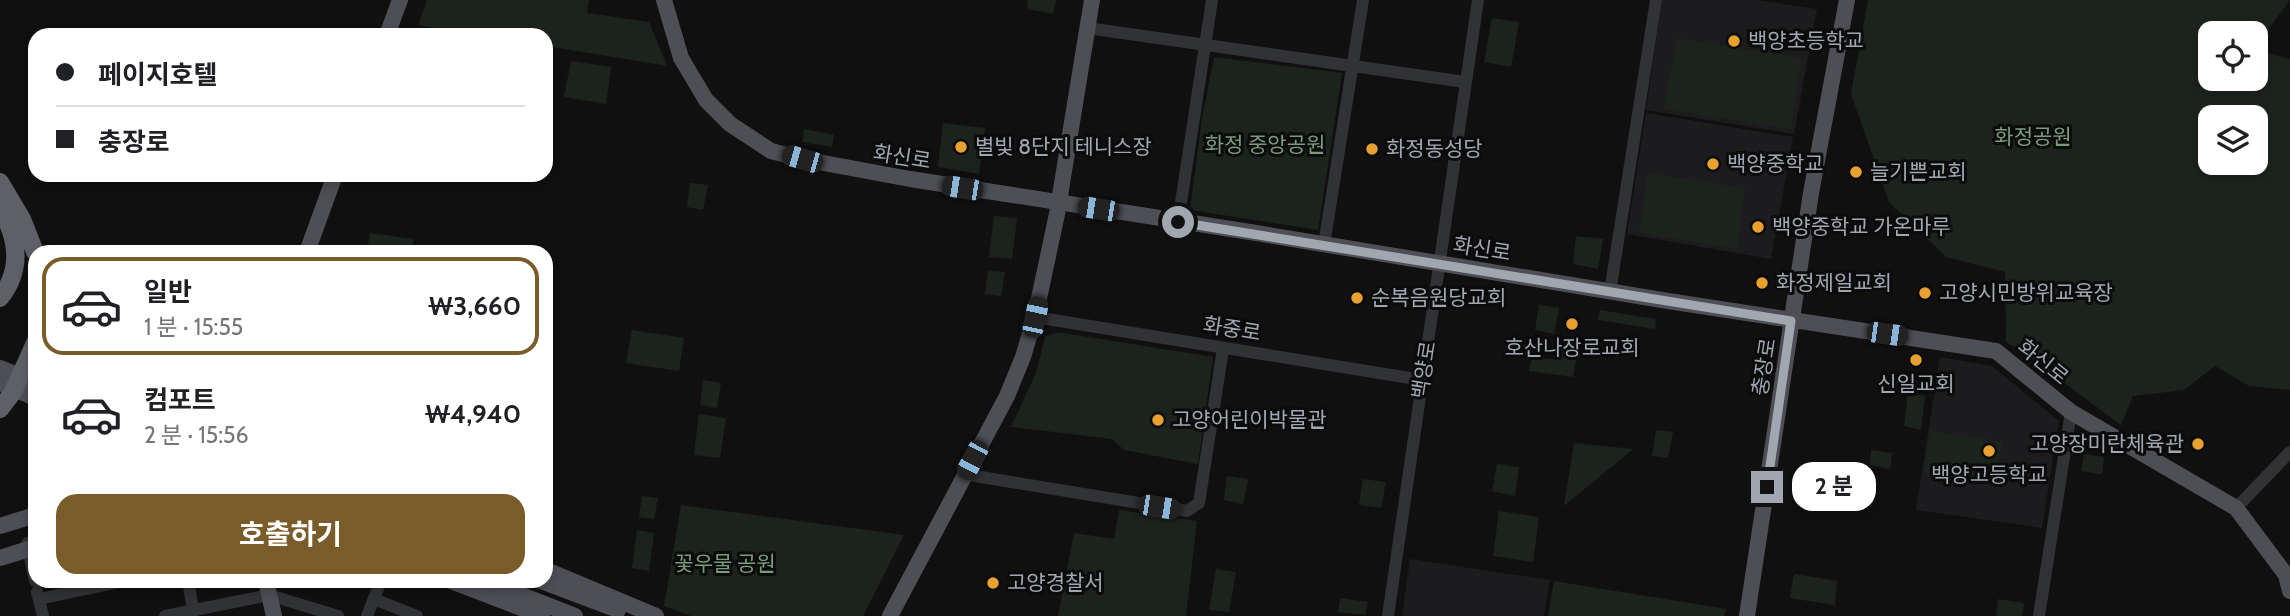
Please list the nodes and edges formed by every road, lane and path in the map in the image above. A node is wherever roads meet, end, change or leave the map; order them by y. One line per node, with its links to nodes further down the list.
1 (400, 0): 10 (main road)
2 (409, 0): 11 (main road)
3 (664, 0): 19 (main road, 화신로)
4 (1092, 0): 12 (main road)
5 (1212, 0): 13 (street)
6 (1363, 0): 14 (street)
7 (1478, 0): 15 (street, 백양로)
8 (1656, 0): 27 (street)
9 (1847, 0): 30 (main road, 충장로)
10 (390, 28)
11 (399, 28)
12 (1087, 28): 13 (street); 19 (main road)
13 (1204, 45): 14 (street); 21 (street)
14 (1353, 66): 15 (street); 25 (street)
15 (1465, 82): 26 (street, 백양로)
16 (0, 182): 22 (highway)
17 (333, 182): 23 (main road)
18 (343, 182): 24 (main road)
19 (1059, 203): 21 (main road, 화신로); 29 (main road)
20 (0, 208): 28 (highway)
21 (1178, 222): 25 (main road, 화신로)
22 (32, 245)
23 (311, 245)
24 (312, 245)
25 (1324, 245): 26 (main road, 화신로)
26 (1441, 264): 27 (main road, 화신로); 37 (street, 백양로)
27 (1610, 292): 30 (main road, 화신로)
28 (0, 299)
29 (1035, 317): 31 (street, 화중로); 43 (main road)
30 (1791, 321): 41 (main road, 화신로); 79 (main road, 충장로)
31 (1223, 349): 37 (street, 화중로); 43 (street)
32 (0, 359): 35 (main road)
33 (28, 359): 40 (highway, bridge)
34 (0, 368): 36 (main road)
35 (28, 370)
36 (28, 379)
37 (1422, 380): 78 (street, 백양로)
38 (0, 383): 39 (main road)
39 (28, 395)
40 (0, 409)
41 (2071, 412): 44 (main road, 화신로); 80 (street)
42 (2290, 452): 44 (street)
43 (964, 474): 77 (main road)
44 (2236, 508): 62 (main road, 화신로)
45 (28, 510): 47 (main road)
46 (28, 517): 48 (main road)
47 (0, 519)
48 (0, 526)
49 (28, 546): 51 (main road)
50 (28, 546): 52 (main road)
51 (0, 552)
52 (0, 558)
53 (553, 572): 76 (main road)
54 (553, 586): 75 (main road)
55 (37, 588): 63 (street)
56 (91, 588): 63 (street)
57 (189, 588): 66 (street)
58 (267, 588): 66 (street); 67 (street); 70 (main road)
59 (378, 588): 64 (street)
60 (466, 588): 65 (main road)
61 (504, 588): 74 (main road)
62 (2290, 591)
63 (39, 599): 68 (street)
64 (374, 599): 71 (street); 72 (street)
65 (517, 612): 73 (main road)
66 (193, 613): 69 (street)
67 (331, 615)
68 (43, 616)
69 (165, 616)
70 (274, 616)
71 (367, 616)
72 (417, 616)
73 (542, 616)
74 (575, 616)
75 (633, 616)
76 (656, 616)
77 (890, 616)
78 (1388, 616)
79 (1747, 616)
80 (2039, 616)

